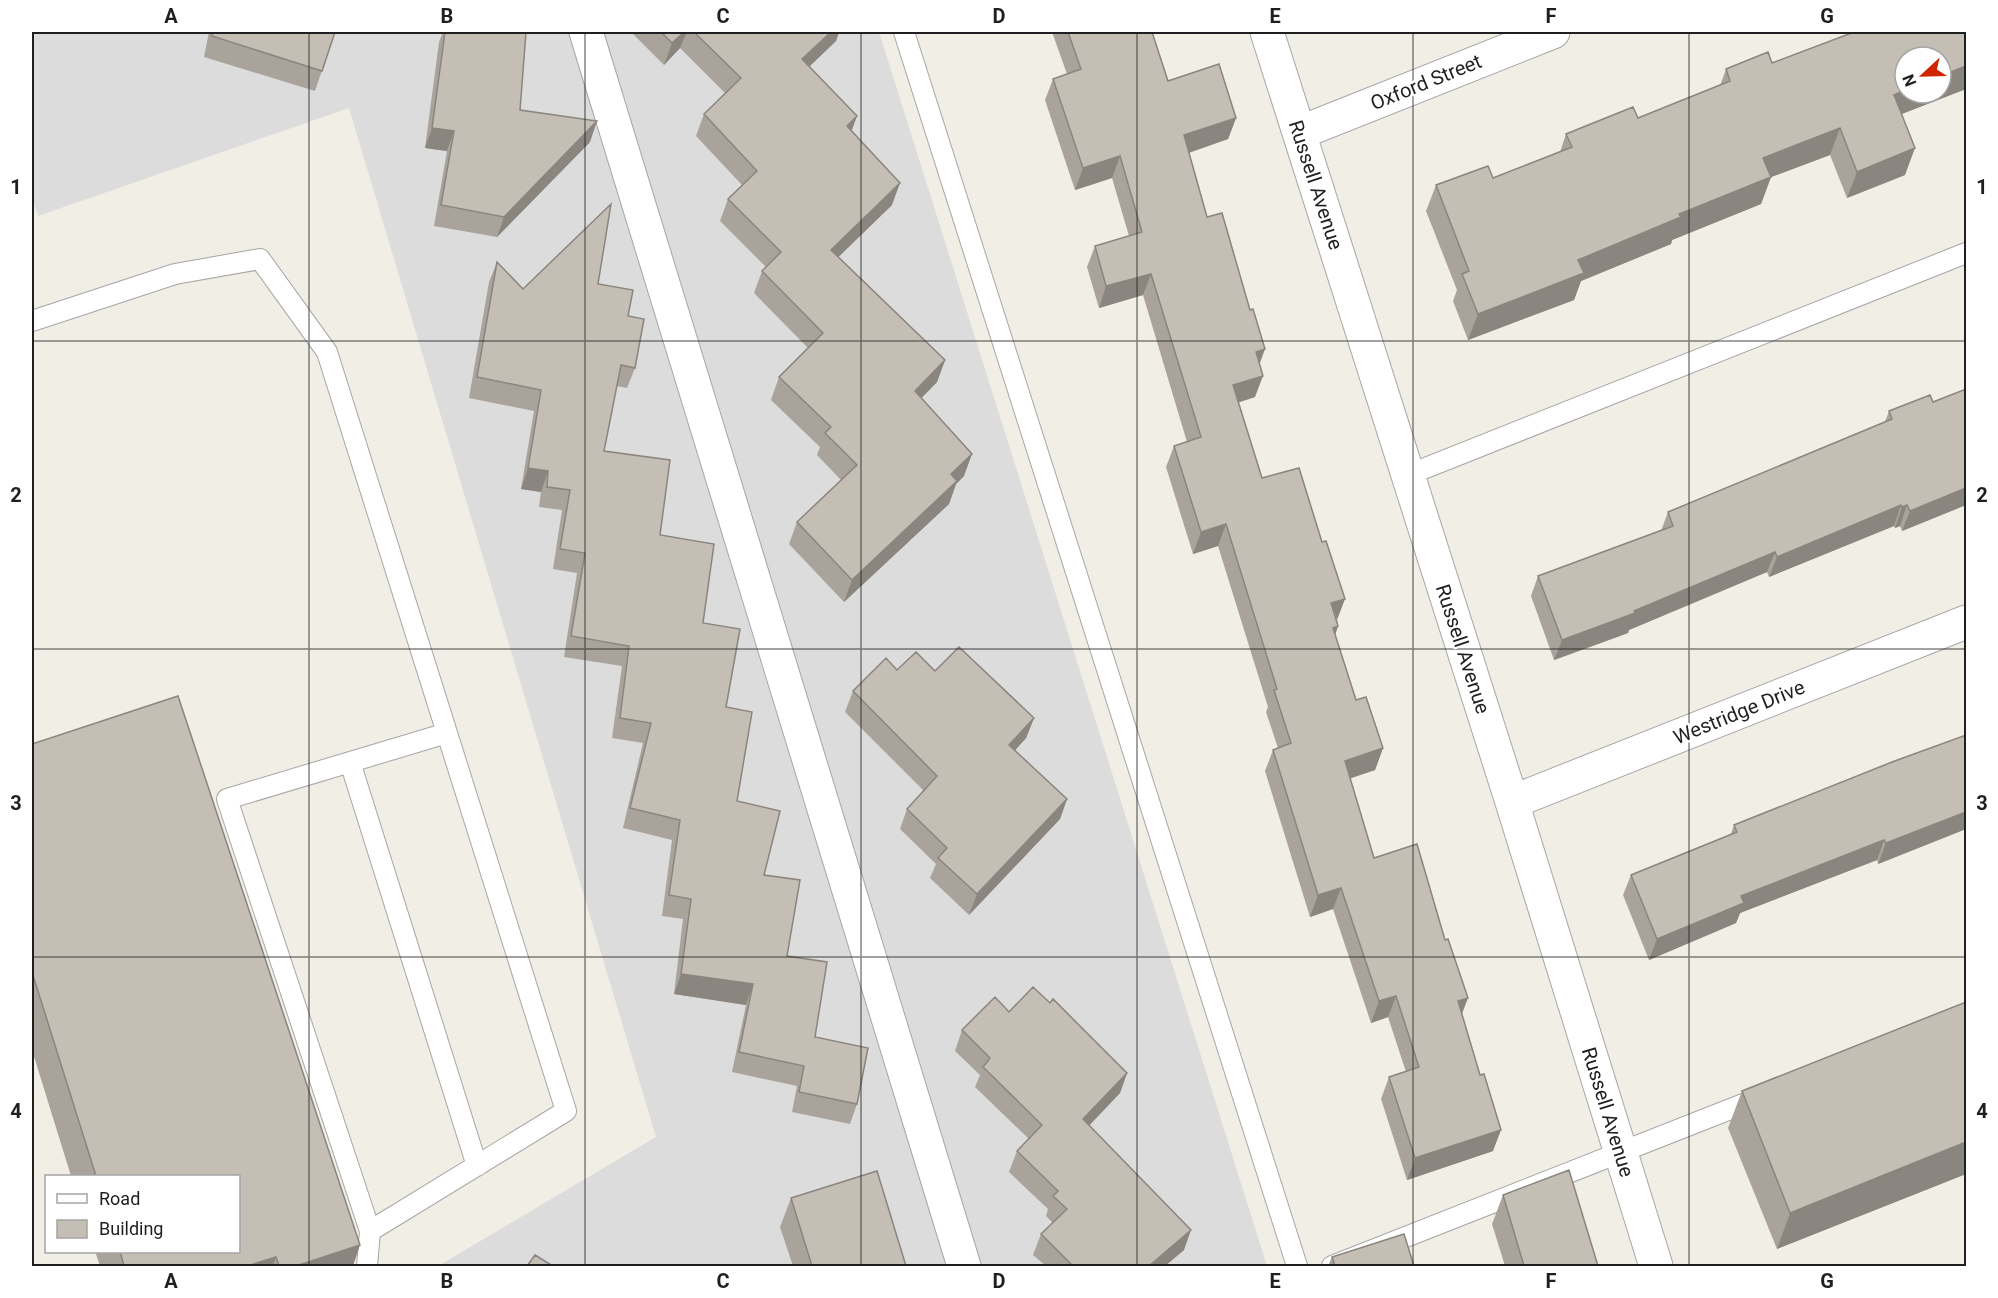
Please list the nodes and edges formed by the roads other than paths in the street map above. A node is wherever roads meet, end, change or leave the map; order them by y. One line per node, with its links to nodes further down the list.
1 (586, 32): 18 (street)
2 (904, 32): 19 (lane)
3 (1267, 32): 5 (street, Russell Avenue)
4 (1553, 32): 5 (street, Oxford Street)
5 (1299, 133): 8 (street, Russell Avenue)
6 (1966, 253): 8 (lane)
7 (32, 321): 10 (lane)
8 (1408, 475): 12 (street, Russell Avenue)
9 (1966, 622): 12 (street, Westridge Drive)
10 (447, 733): 11 (lane); 15 (lane)
11 (350, 762): 15 (lane); 16 (lane)
12 (1512, 802): 14 (street, Russell Avenue)
13 (1783, 1088): 14 (lane)
14 (1621, 1153): 20 (lane); 21 (street, Russell Avenue)
15 (477, 1166): 16 (lane)
16 (370, 1231): 17 (lane)
17 (367, 1266)
18 (964, 1266)
19 (1297, 1266)
20 (1332, 1266)
21 (1656, 1266)

